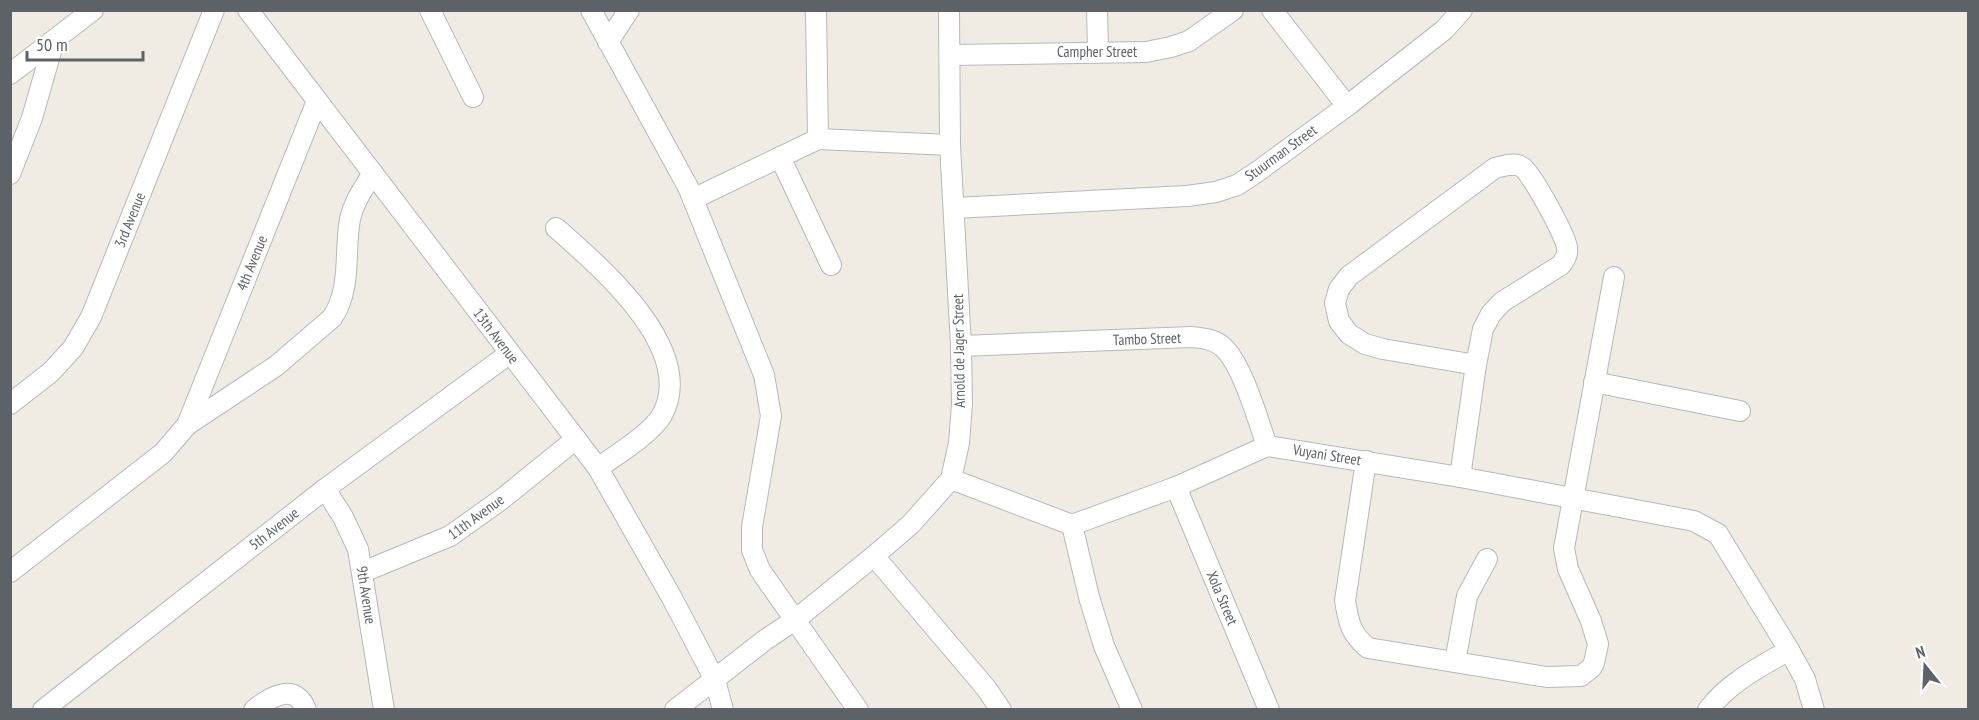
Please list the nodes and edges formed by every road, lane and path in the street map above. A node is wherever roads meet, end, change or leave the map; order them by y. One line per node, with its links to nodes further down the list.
1 (214, 10): 35 (street, 3rd Avenue)
2 (248, 10): 19 (street, 13th Avenue)
3 (430, 10): 18 (street)
4 (591, 10): 14 (street)
5 (629, 10): 14 (street)
6 (816, 10): 21 (street)
7 (949, 10): 16 (street, Arnold de Jager Street)
8 (1097, 10): 15 (street)
9 (1233, 10): 15 (street, Campher Street)
10 (1272, 10): 20 (street)
11 (1462, 10): 20 (street, Stuurman Street)
12 (82, 14): 13 (street)
13 (54, 41): 17 (street); 25 (street)
14 (608, 42): 26 (street)
15 (1098, 51): 16 (street, Campher Street)
16 (950, 55): 22 (street, Arnold de Jager Street)
17 (10, 74)
18 (473, 97)
19 (317, 101): 24 (street, 13th Avenue); 37 (street, 4th Avenue)
20 (1347, 106): 27 (street, Stuurman Street)
21 (818, 139): 22 (street); 23 (street)
22 (950, 145): 27 (street, Arnold de Jager Street)
23 (780, 158): 26 (street); 29 (street)
24 (373, 173): 32 (street, 13th Avenue); 37 (street, 4th Avenue)
25 (10, 174)
26 (693, 199): 52 (street)
27 (954, 208): 31 (street, Arnold de Jager Street)
28 (556, 228): 41 (street)
29 (831, 265)
30 (1614, 277): 34 (street)
31 (961, 346): 39 (street, Tambo Street); 43 (street, Arnold de Jager Street)
32 (510, 354): 38 (street, 13th Avenue); 45 (street, 5th Avenue)
33 (1476, 365): 33 (street); 42 (street)
34 (1594, 382): 36 (street); 46 (street)
35 (10, 404)
36 (1740, 411)
37 (187, 425): 50 (street, 4th Avenue)
38 (576, 439): 41 (street, 13th Avenue); 51 (street, 11th Avenue)
39 (1267, 446): 40 (street, Vuyani Street); 44 (street)
40 (1366, 461): 42 (street, Vuyani Street); 54 (street)
41 (598, 468): 55 (street, 13th Avenue)
42 (1460, 477): 46 (street, Vuyani Street)
43 (951, 479): 47 (street); 48 (street, Arnold de Jager Street)
44 (1176, 487): 47 (street); 65 (street, Xola Street)
45 (326, 489): 51 (street, 9th Avenue); 57 (street, 5th Avenue)
46 (1573, 499): 53 (street, Vuyani Street); 54 (street)
47 (1072, 525): 64 (street)
48 (874, 556): 52 (street, Arnold de Jager Street); 63 (street)
49 (1487, 559): 54 (street)
50 (10, 572)
51 (363, 572): 59 (street, 9th Avenue)
52 (795, 620): 55 (street, Arnold de Jager Street); 62 (street)
53 (1789, 650): 66 (street); 67 (street)
54 (1455, 662)
55 (715, 680): 60 (street, Arnold de Jager Street); 61 (street, 13th Avenue)
56 (301, 703): 58 (street)
57 (43, 710)
58 (254, 710)
59 (384, 710)
60 (675, 710)
61 (723, 710)
62 (858, 710)
63 (1001, 710)
64 (1132, 710)
65 (1269, 710)
66 (1708, 710)
67 (1814, 710)

